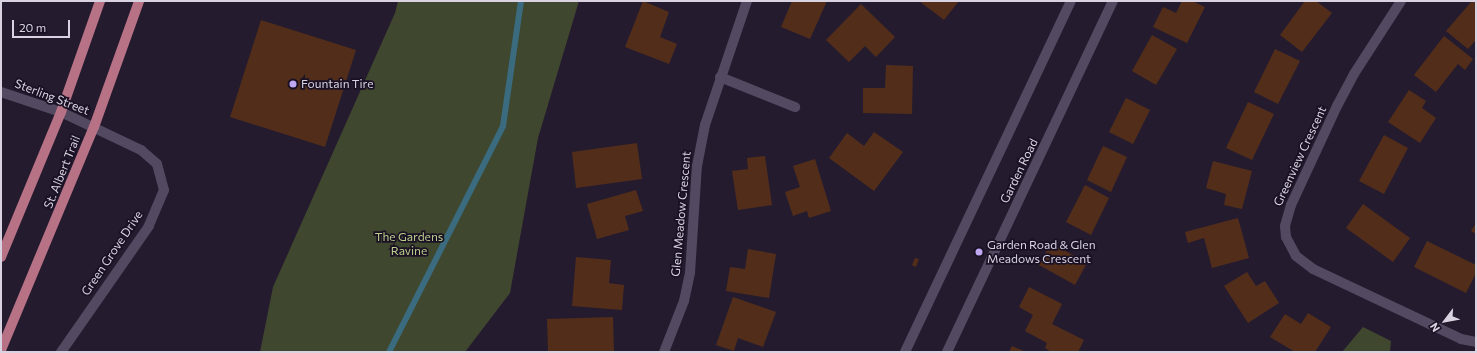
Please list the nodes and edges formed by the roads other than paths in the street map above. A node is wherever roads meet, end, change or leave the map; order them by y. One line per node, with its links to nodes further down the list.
1 (100, 1): 10 (main road, St. Albert Trail)
2 (139, 1): 11 (main road, St. Albert Trail)
3 (747, 1): 7 (street, Glen Meadow Crescent)
4 (1071, 1): 17 (street)
5 (1113, 1): 18 (street, Garden Road)
6 (1401, 1): 13 (street, Greenview Crescent)
7 (720, 77): 9 (street); 16 (street, Glen Meadow Crescent)
8 (1, 92): 10 (street, Sterling Street)
9 (795, 107)
10 (60, 112): 11 (street, Sterling Street); 12 (main road, St. Albert Trail)
11 (94, 127): 14 (main road, St. Albert Trail); 15 (street, Green Grove Drive)
12 (1, 257)
13 (1476, 342)
14 (1, 350)
15 (61, 352)
16 (664, 352)
17 (904, 352)
18 (947, 352)

